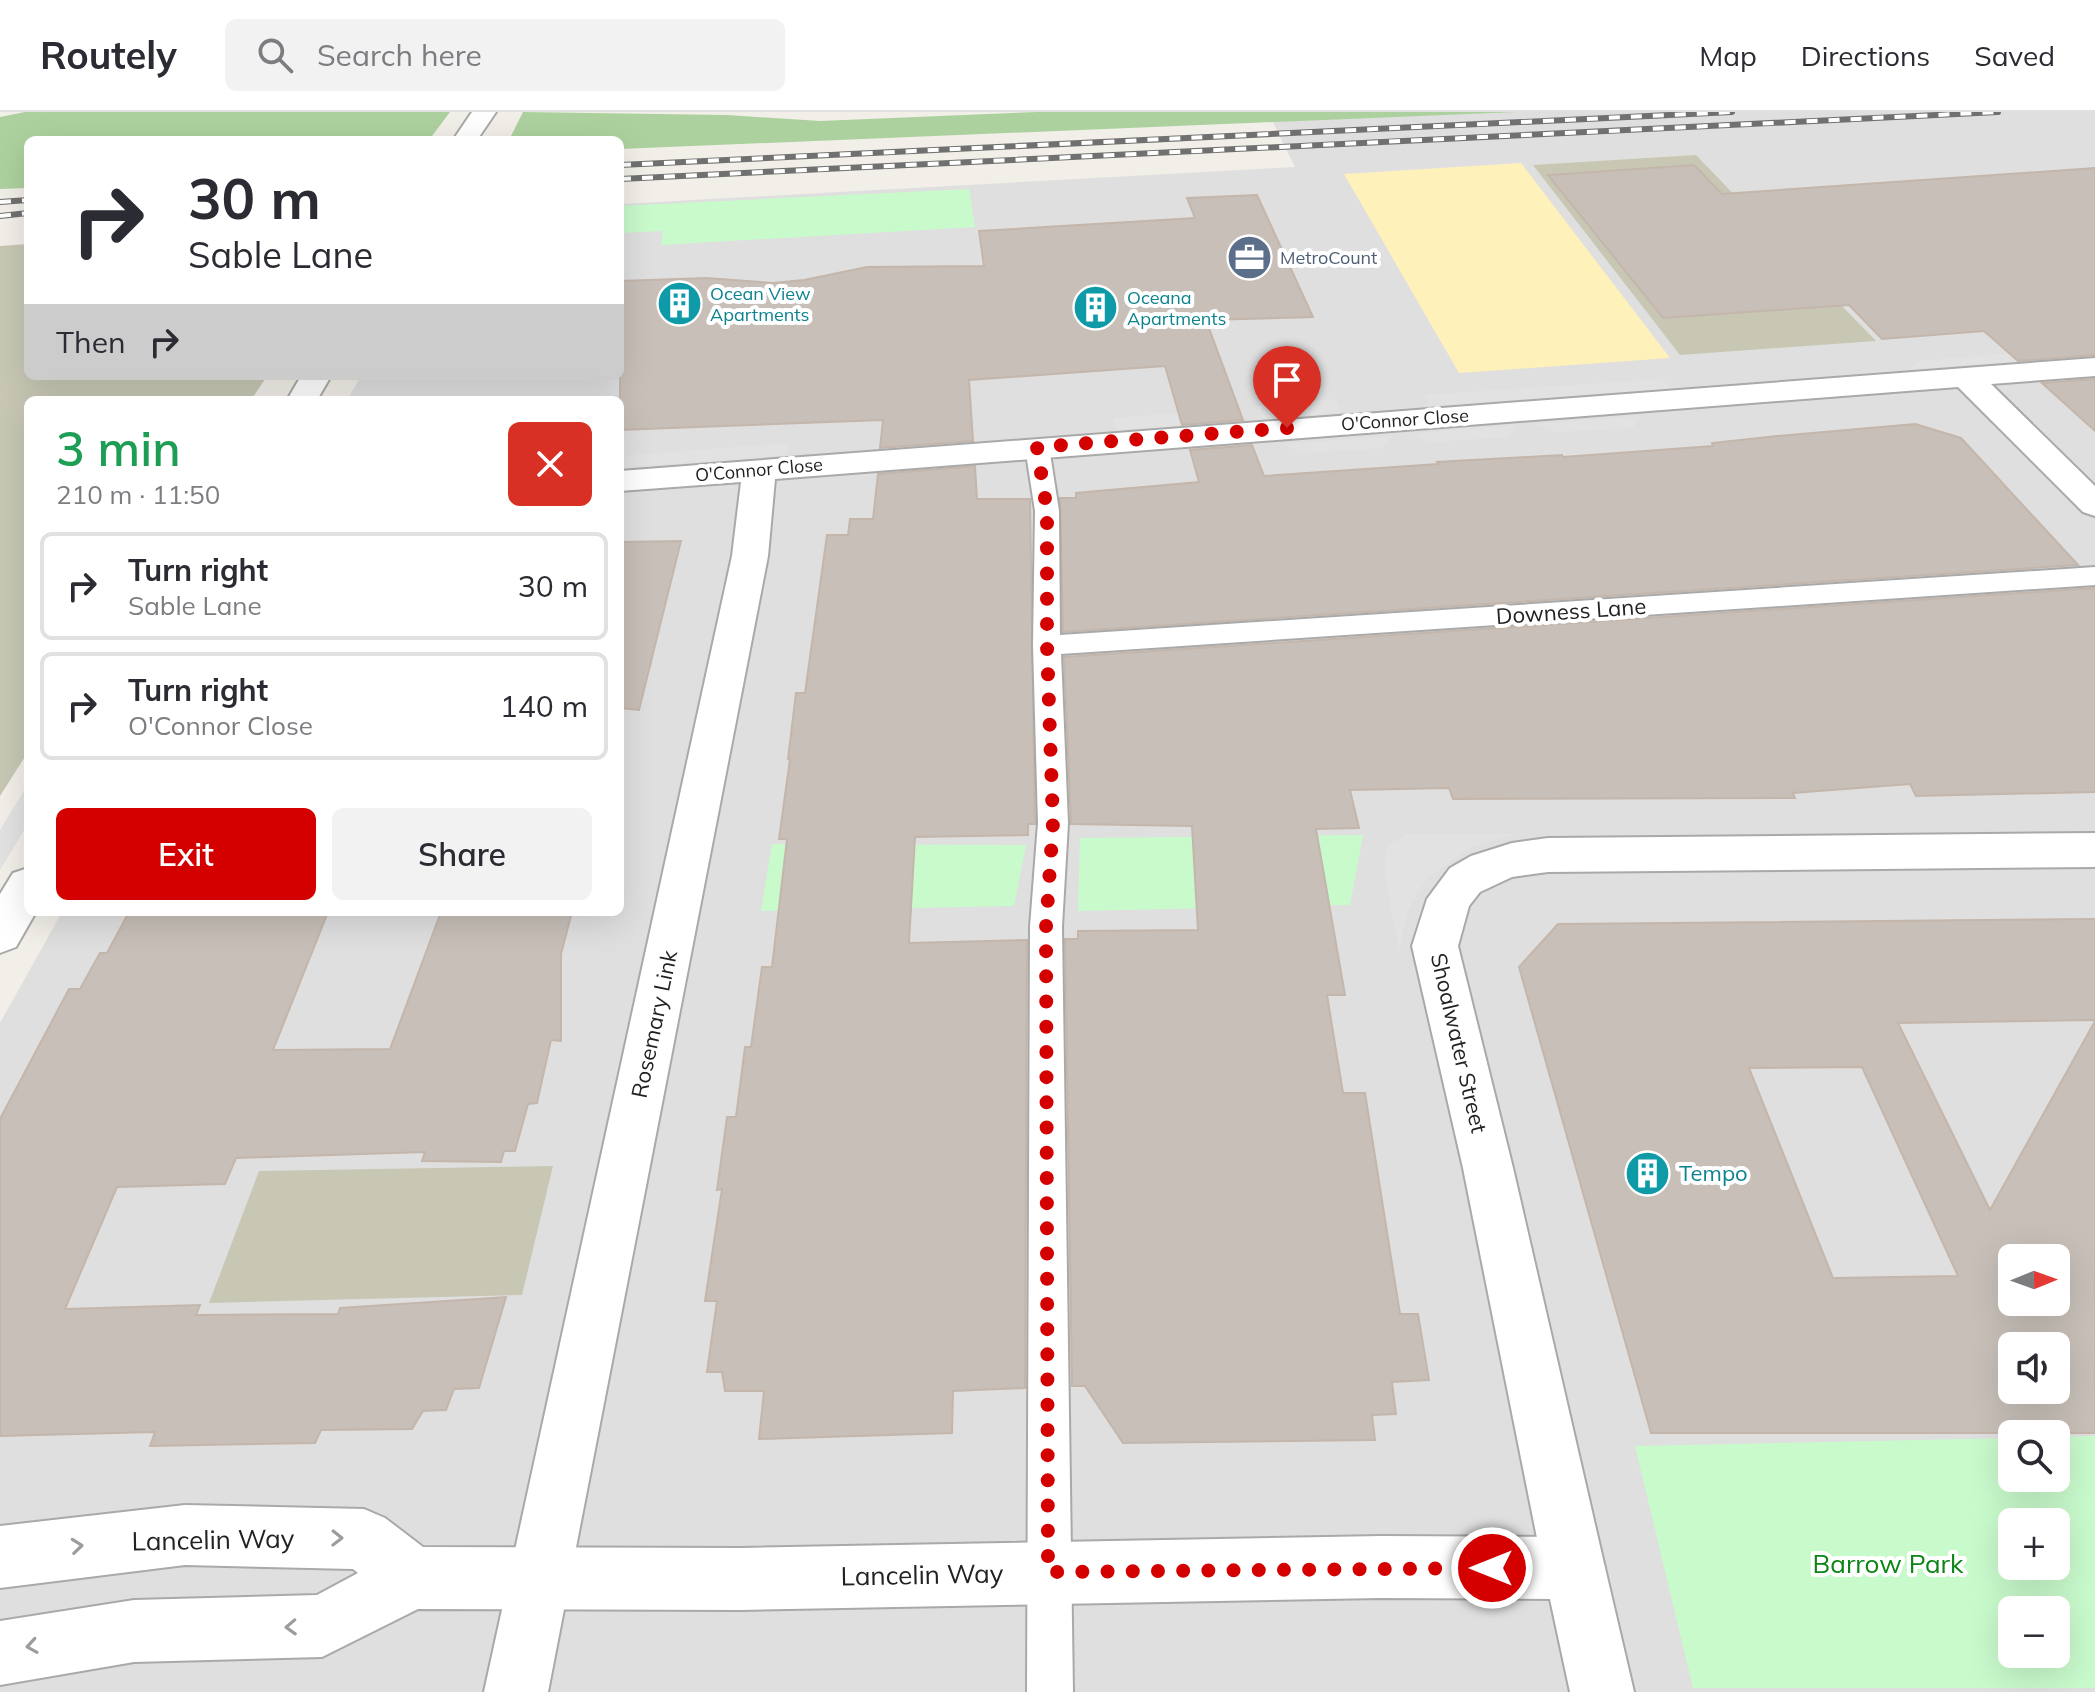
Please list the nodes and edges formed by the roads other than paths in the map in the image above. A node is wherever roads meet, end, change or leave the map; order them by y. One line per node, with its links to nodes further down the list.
1 (484, 112): 2 (street)
2 (468, 136)
3 (2095, 367): 4 (street, O'Connor Close)
4 (1966, 377): 5 (street, O'Connor Close); 8 (street)
5 (1037, 447): 6 (street, O'Connor Close); 10 (lane)
6 (759, 470): 7 (street, O'Connor Close); 17 (street, Rosemary Link)
7 (624, 481)
8 (2095, 505)
9 (2095, 576): 10 (lane, Downess Lane)
10 (1047, 645): 16 (lane)
11 (2095, 850): 15 (street, Shoalwater Street)
12 (24, 893): 13 (street)
13 (0, 934)
14 (0, 1557): 18 (street, Lancelin Way, one-way to 18)
15 (1574, 1568): 16 (street, Lancelin Way); 22 (street, Shoalwater Street)
16 (1048, 1572): 17 (street, Lancelin Way); 21 (lane)
17 (539, 1577): 18 (street, Lancelin Way); 20 (street, Rosemary Link)
18 (413, 1578): 19 (street, Lancelin Way, one-way to 19)
19 (0, 1653)
20 (516, 1692)
21 (1050, 1692)
22 (1602, 1692)

